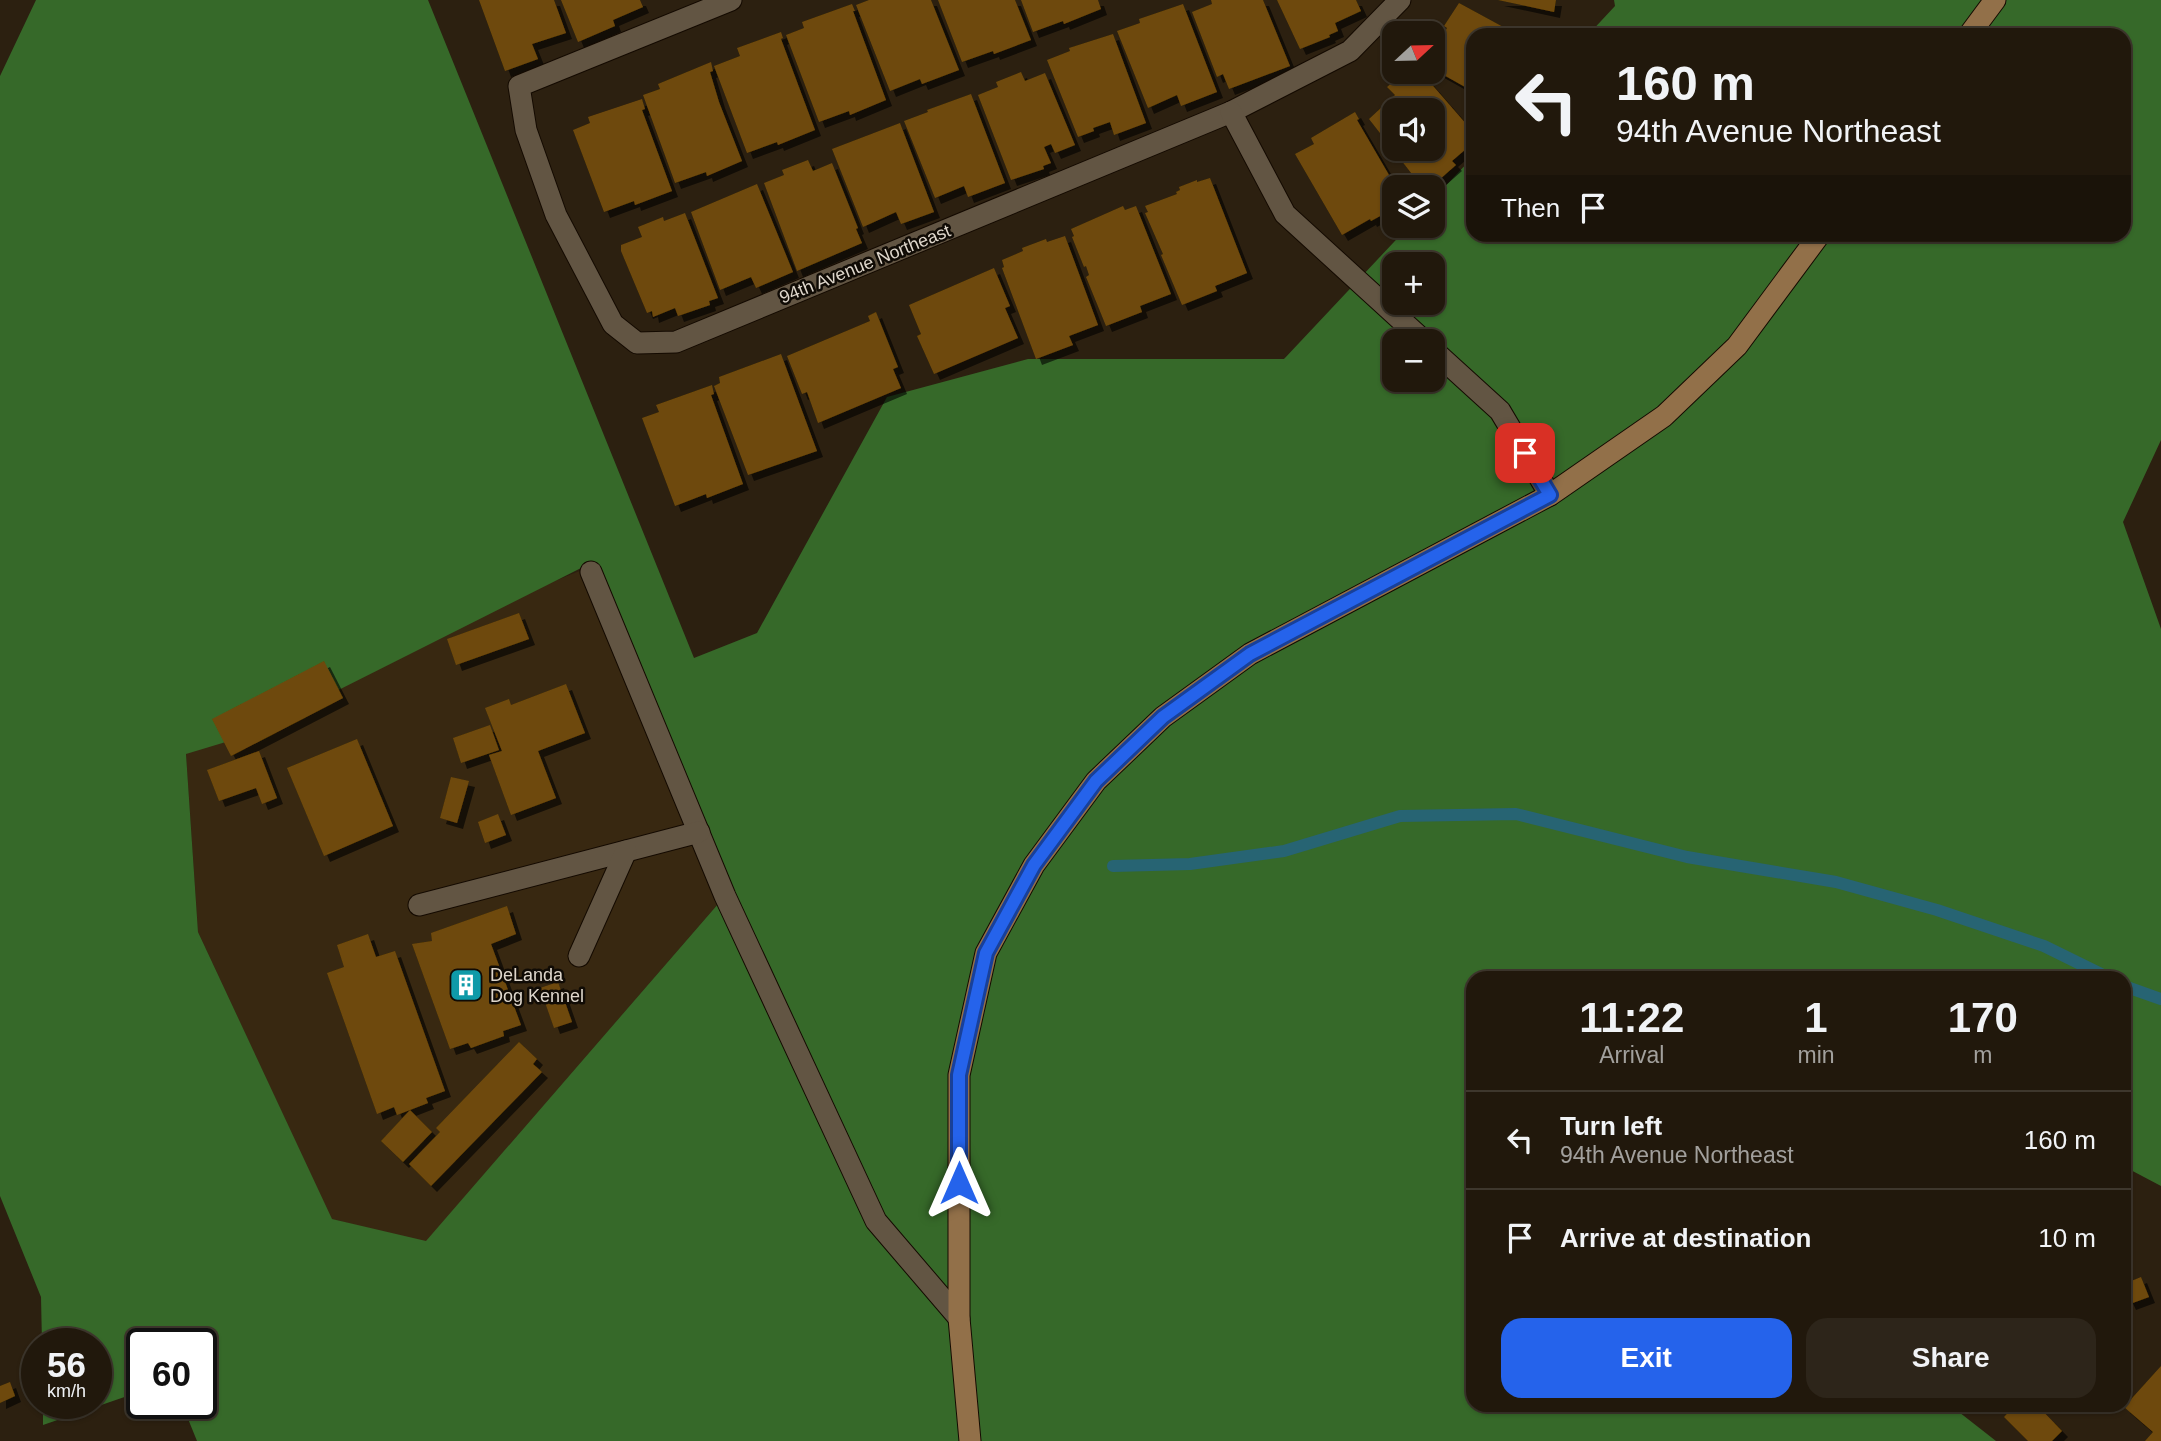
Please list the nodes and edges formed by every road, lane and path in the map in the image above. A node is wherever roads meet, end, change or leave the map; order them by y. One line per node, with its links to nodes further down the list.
1 (731, 0): 5 (street, 94th Avenue Northeast)
2 (1400, 0): 5 (street, 94th Avenue Northeast)
3 (1995, 0): 4 (main road)
4 (1974, 28)
5 (1231, 112): 7 (street)
6 (1814, 242): 9 (main road)
7 (1411, 329)
8 (1445, 361): 9 (street)
9 (1550, 495): 15 (main road)
10 (591, 572): 11 (street)
11 (699, 832): 12 (street); 15 (street)
12 (626, 851): 13 (street); 14 (street)
13 (419, 905)
14 (579, 957)
15 (959, 1318): 16 (main road)
16 (970, 1441)

